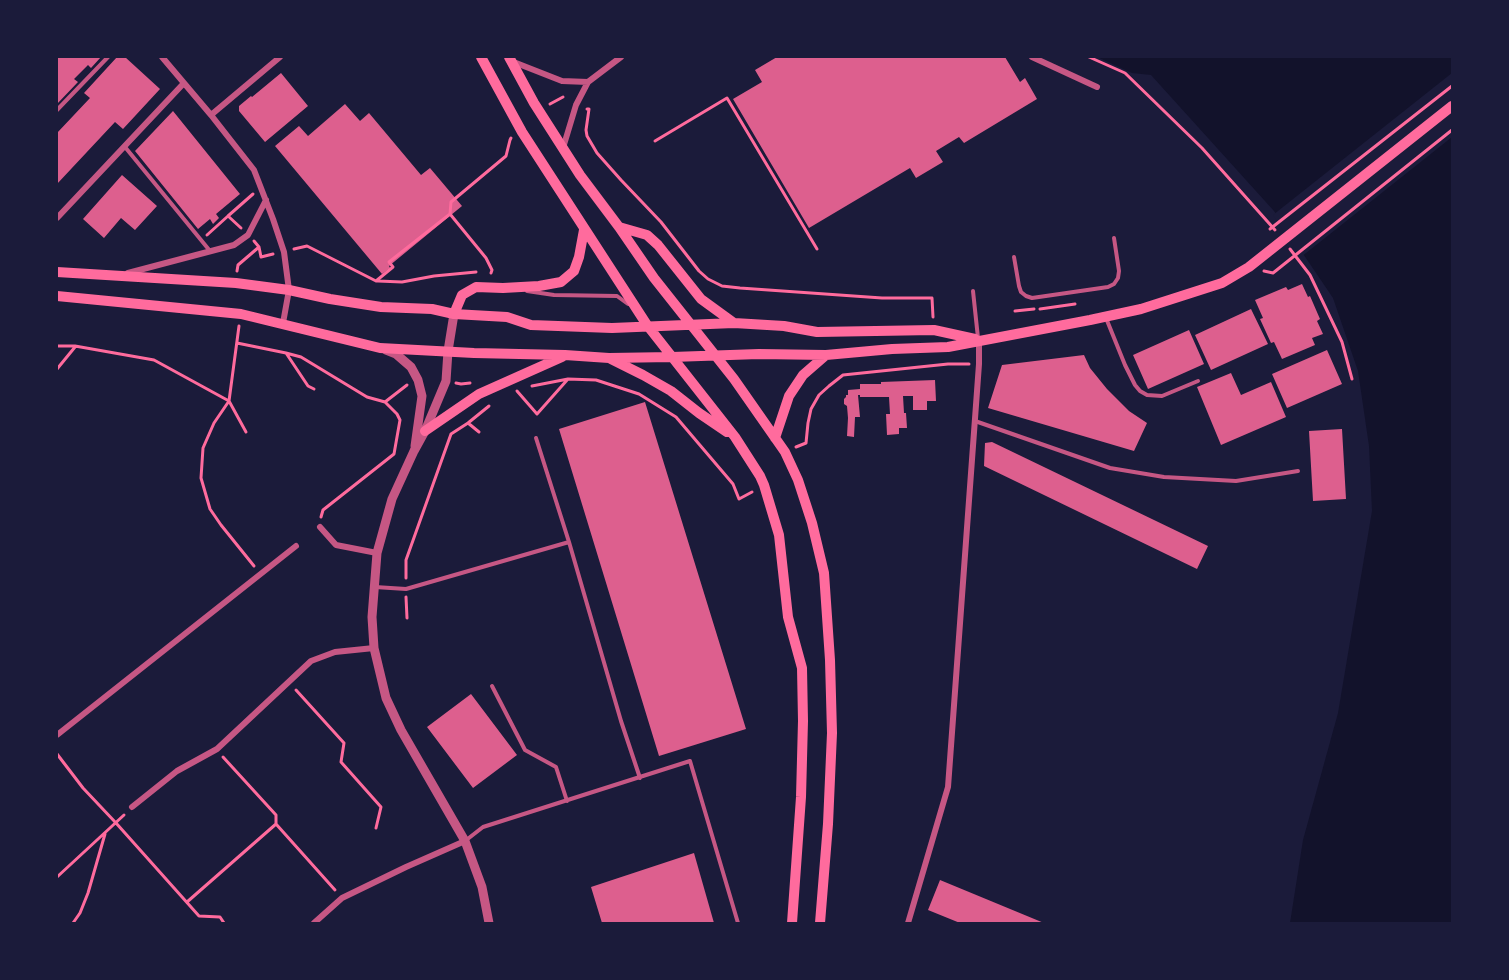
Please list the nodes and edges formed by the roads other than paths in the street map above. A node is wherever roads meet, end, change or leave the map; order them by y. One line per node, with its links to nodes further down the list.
1 (108, 57): 12 (lane)
2 (162, 57): 9 (street)
3 (280, 57): 13 (street)
4 (481, 57): 19 (main road)
5 (621, 57): 8 (street)
6 (1032, 57): 10 (street)
7 (510, 59): 8 (street); 15 (main road)
8 (588, 82): 15 (street)
9 (184, 83): 13 (street); 14 (street)
10 (1097, 87)
11 (1452, 106): 30 (main road)
12 (57, 110)
13 (211, 115): 16 (street)
14 (125, 147): 17 (street); 21 (lane)
15 (563, 149): 18 (main road)
16 (266, 200): 21 (street); 26 (street)
17 (57, 218)
18 (619, 227): 32 (main road); 33 (main road)
19 (584, 230): 25 (main road); 34 (main road)
20 (1114, 238): 22 (lane)
21 (210, 252): 24 (street)
22 (1014, 257)
23 (57, 272): 24 (main road)
24 (116, 276): 26 (main road)
25 (503, 288): 29 (main road); 34 (lane)
26 (289, 290): 29 (main road); 31 (street)
27 (973, 291): 35 (lane)
28 (57, 296): 31 (main road)
29 (454, 314): 34 (main road); 37 (street)
30 (1106, 317): 35 (main road); 43 (lane)
31 (283, 323): 36 (main road)
32 (734, 323): 33 (main road); 35 (main road)
33 (690, 324): 34 (main road); 39 (main road)
34 (647, 326): 41 (main road)
35 (979, 340): 40 (main road); 44 (street)
36 (380, 348): 37 (main road); 49 (street)
37 (448, 351): 38 (main road); 45 (street)
38 (565, 355): 42 (main road); 45 (main road)
39 (714, 355): 40 (main road); 41 (main road); 48 (main road)
40 (826, 355): 48 (main road)
41 (672, 357): 42 (main road); 46 (main road)
42 (609, 358): 46 (main road)
43 (1198, 381)
44 (975, 421): 50 (lane); 68 (street)
45 (425, 431): 49 (street)
46 (735, 437): 66 (main road)
47 (536, 438): 52 (lane)
48 (775, 438): 67 (main road)
49 (414, 451): 54 (street)
50 (1298, 471)
51 (320, 528): 54 (street)
52 (569, 542): 55 (lane); 59 (lane)
53 (296, 546): 58 (street)
54 (377, 553): 55 (street)
55 (374, 587): 56 (street)
56 (374, 648): 61 (street); 62 (street)
57 (492, 686): 60 (lane)
58 (57, 735)
59 (640, 778): 60 (lane); 65 (lane)
60 (567, 801): 62 (lane)
61 (132, 807)
62 (465, 841): 63 (street); 64 (street)
63 (314, 923)
64 (489, 923)
65 (738, 923)
66 (792, 923)
67 (820, 923)
68 (908, 923)

